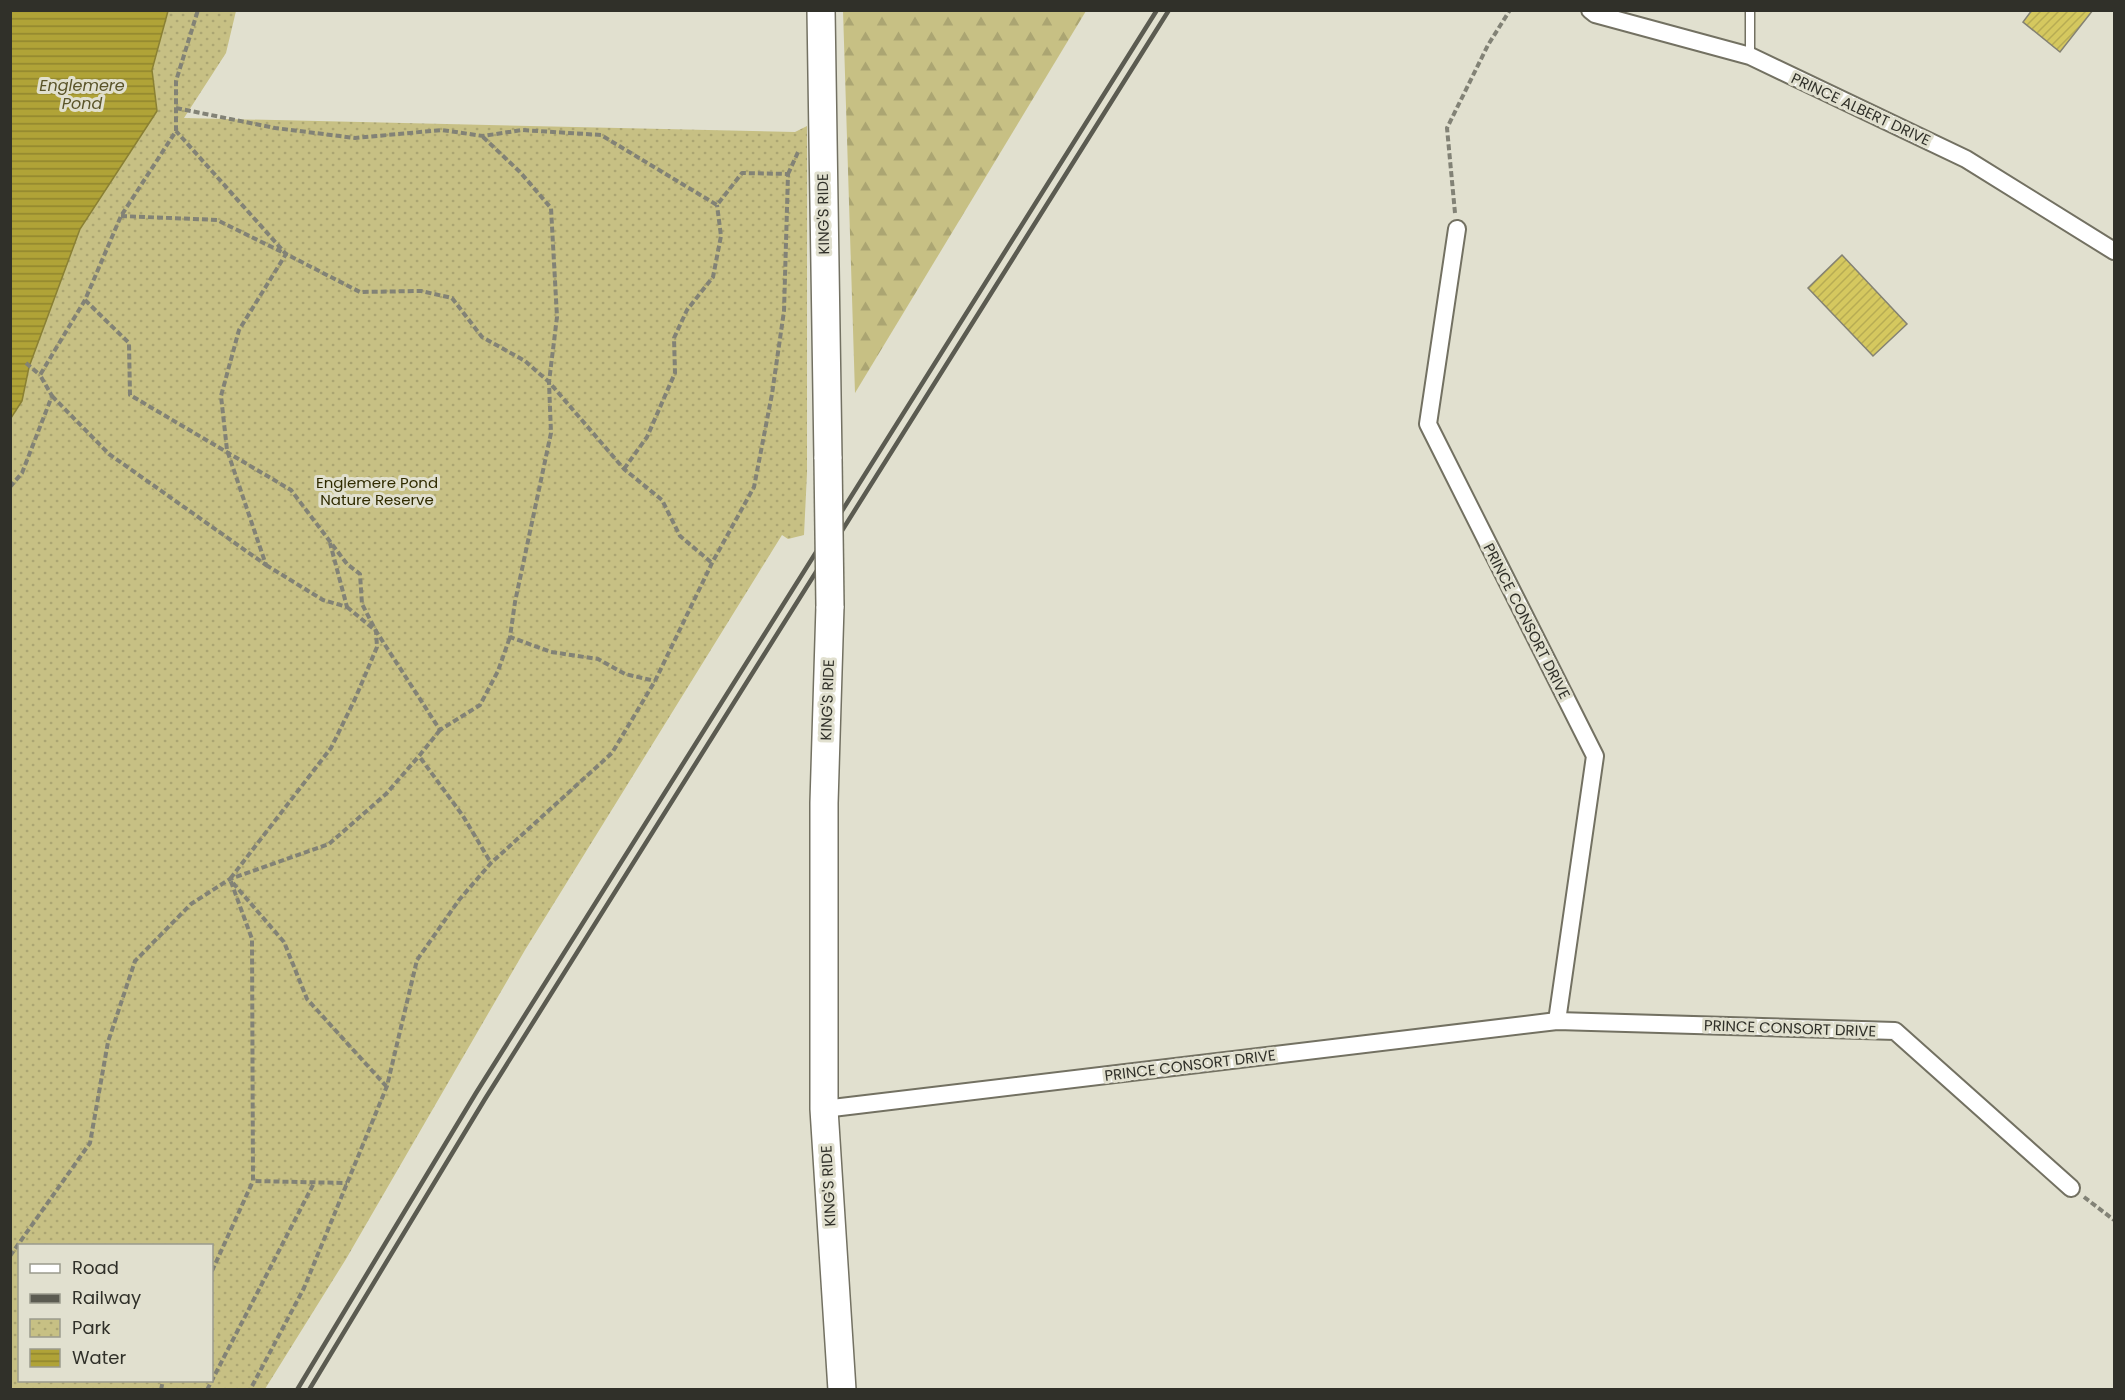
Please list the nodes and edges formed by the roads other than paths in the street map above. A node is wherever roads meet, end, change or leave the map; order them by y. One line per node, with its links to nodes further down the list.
1 (820, 10): 8 (main road, KING'S RIDE, bridge)
2 (1590, 10): 4 (street, PRINCE ALBERT DRIVE)
3 (1750, 10): 4 (lane)
4 (1750, 56): 6 (street, PRINCE ALBERT DRIVE)
5 (1457, 229): 7 (street, PRINCE CONSORT DRIVE)
6 (2115, 251)
7 (1557, 1021): 8 (street, PRINCE CONSORT DRIVE); 9 (street, PRINCE CONSORT DRIVE)
8 (824, 1109): 10 (main road, KING'S RIDE)
9 (2071, 1188)
10 (842, 1389)

